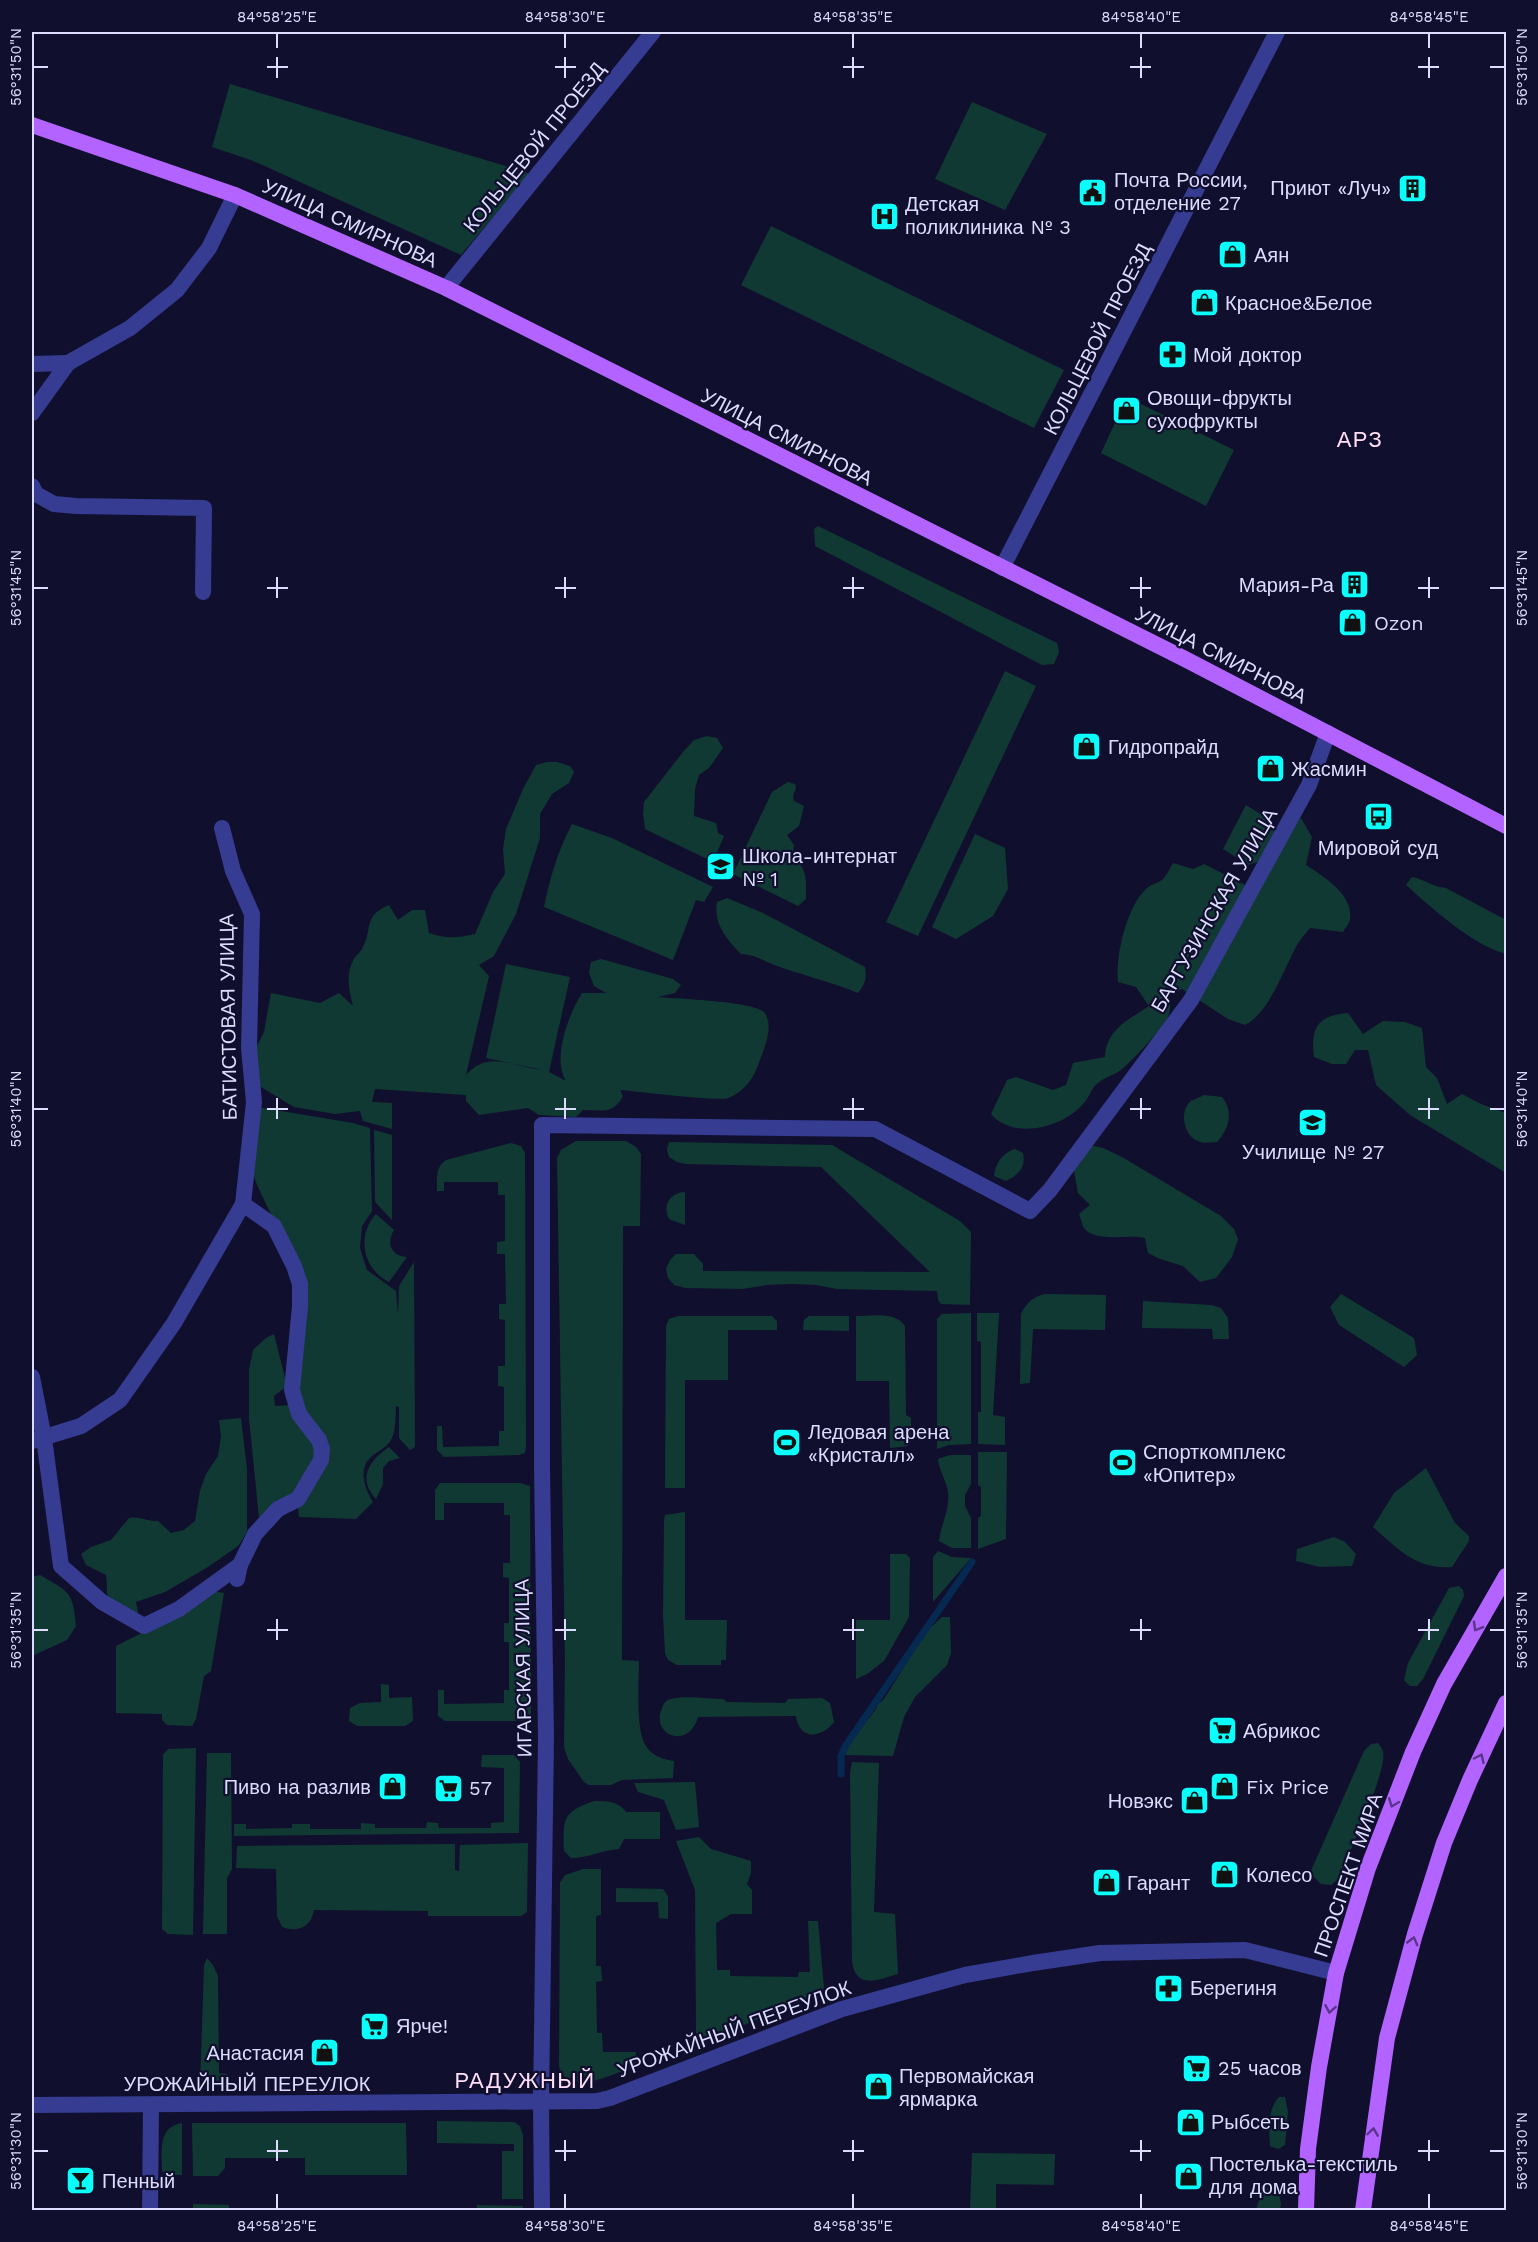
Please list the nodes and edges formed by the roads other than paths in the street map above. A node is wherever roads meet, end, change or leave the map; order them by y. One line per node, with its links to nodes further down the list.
1 (653, 32): 5 (street, КОЛЬЦЕВОЙ ПРОЕЗД)
2 (1277, 32): 10 (street, КОЛЬЦЕВОЙ ПРОЕЗД)
3 (32, 125): 4 (main road, УЛИЦА СМИРНОВА)
4 (235, 195): 5 (main road, УЛИЦА СМИРНОВА); 6 (street)
5 (446, 288): 10 (main road, УЛИЦА СМИРНОВА)
6 (68, 363): 7 (street); 8 (street)
7 (32, 364)
8 (32, 413)
9 (32, 486): 11 (street)
10 (1002, 568): 12 (main road, УЛИЦА СМИРНОВА)
11 (203, 592)
12 (1328, 733): 13 (main road, УЛИЦА СМИРНОВА); 15 (street, БАРГУЗИНСКАЯ УЛИЦА)
13 (1506, 826)
14 (222, 828): 16 (street, БАТИСТОВАЯ УЛИЦА)
15 (542, 1125): 22 (street, ИГАРСКАЯ УЛИЦА)
16 (243, 1204): 18 (street); 18 (street)
17 (32, 1377): 18 (street)
18 (38, 1439)
19 (1506, 1576): 21 (main road, ПРОСПЕКТ МИРА, one-way to 21)
20 (1506, 1703): 28 (main road, one-way to 20)
21 (1336, 1973): 22 (street, УРОЖАЙНЫЙ ПЕРЕУЛОК); 27 (main road, ПРОСПЕКТ МИРА, one-way to 27)
22 (541, 2103): 24 (street, УРОЖАЙНЫЙ ПЕРЕУЛОК); 26 (street, ИГАРСКАЯ УЛИЦА)
23 (32, 2105): 24 (street, УРОЖАЙНЫЙ ПЕРЕУЛОК)
24 (151, 2106): 25 (street)
25 (150, 2211)
26 (542, 2211)
27 (1306, 2211)
28 (1363, 2211)

